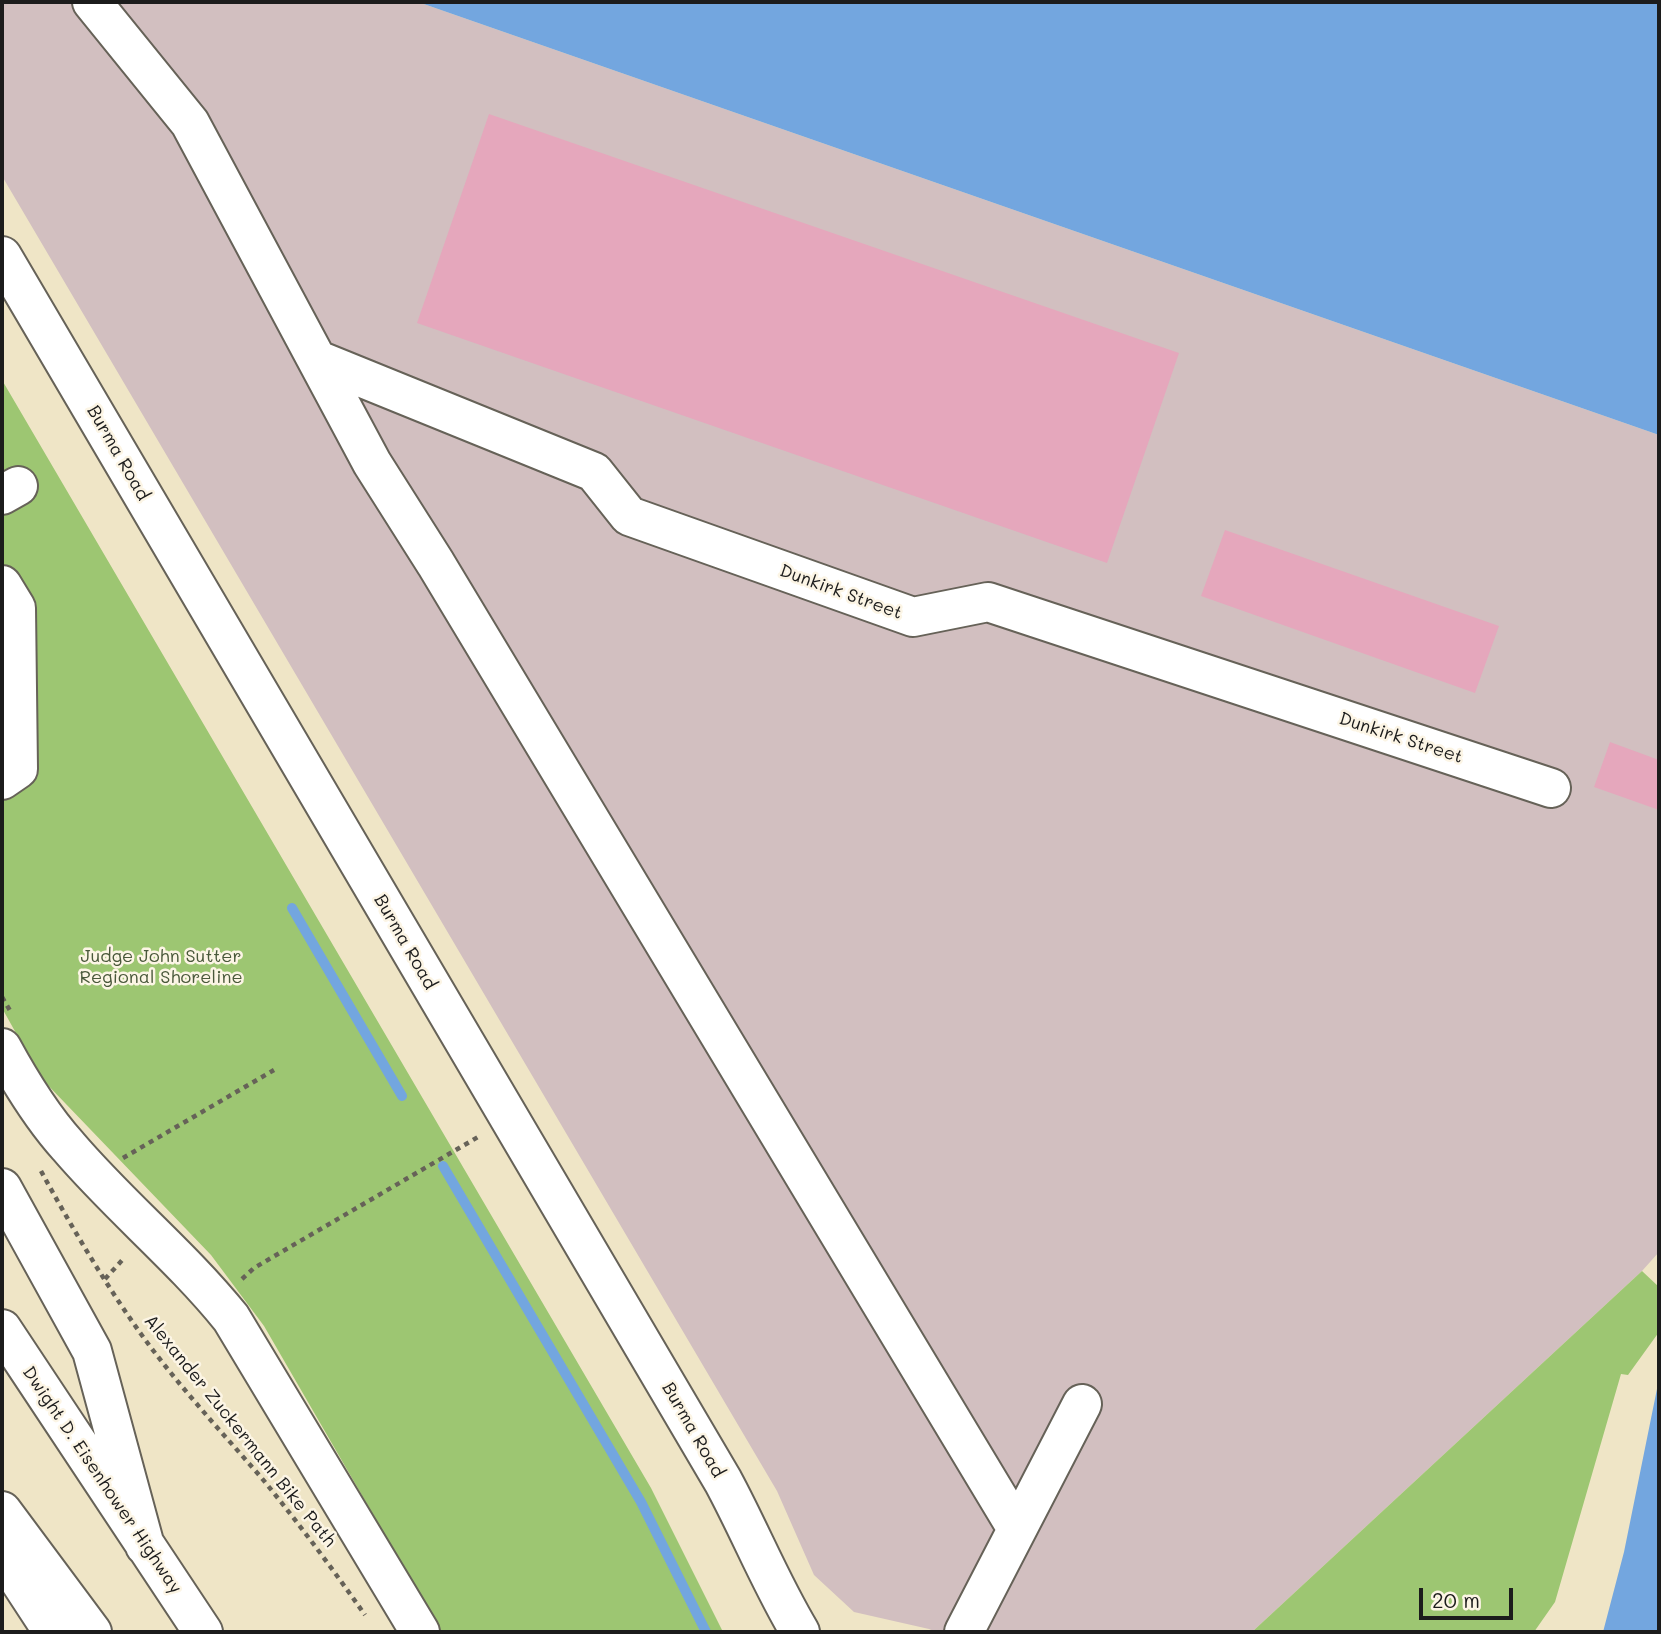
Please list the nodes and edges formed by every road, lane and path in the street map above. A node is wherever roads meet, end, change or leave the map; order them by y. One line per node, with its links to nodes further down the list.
1 (92, 2): 3 (main road)
2 (2, 256): 27 (main road, Burma Road)
3 (318, 360): 6 (main road, Dunkirk Street); 18 (main road)
4 (2, 584): 5 (main road)
5 (2, 780)
6 (1551, 788)
7 (2, 997): 8 (path)
8 (8, 1033): 26 (main road)
9 (274, 1070): 11 (path)
10 (485, 1145): 14 (path)
11 (117, 1161)
12 (37, 1164): 21 (path, Alexander Zuckermann Bike Path)
13 (2, 1188): 19 (main road)
14 (234, 1274)
15 (2, 1329): 19 (main road, Dwight D. Eisenhower Highway)
16 (1082, 1404): 18 (main road)
17 (2, 1514): 23 (main road); 24 (main road)
18 (1017, 1529): 28 (main road)
19 (145, 1546): 25 (main road, Dwight D. Eisenhower Highway)
20 (2, 1554): 22 (main road)
21 (373, 1625)
22 (53, 1632)
23 (80, 1632)
24 (92, 1632)
25 (203, 1632)
26 (420, 1632)
27 (800, 1632)
28 (964, 1632)

